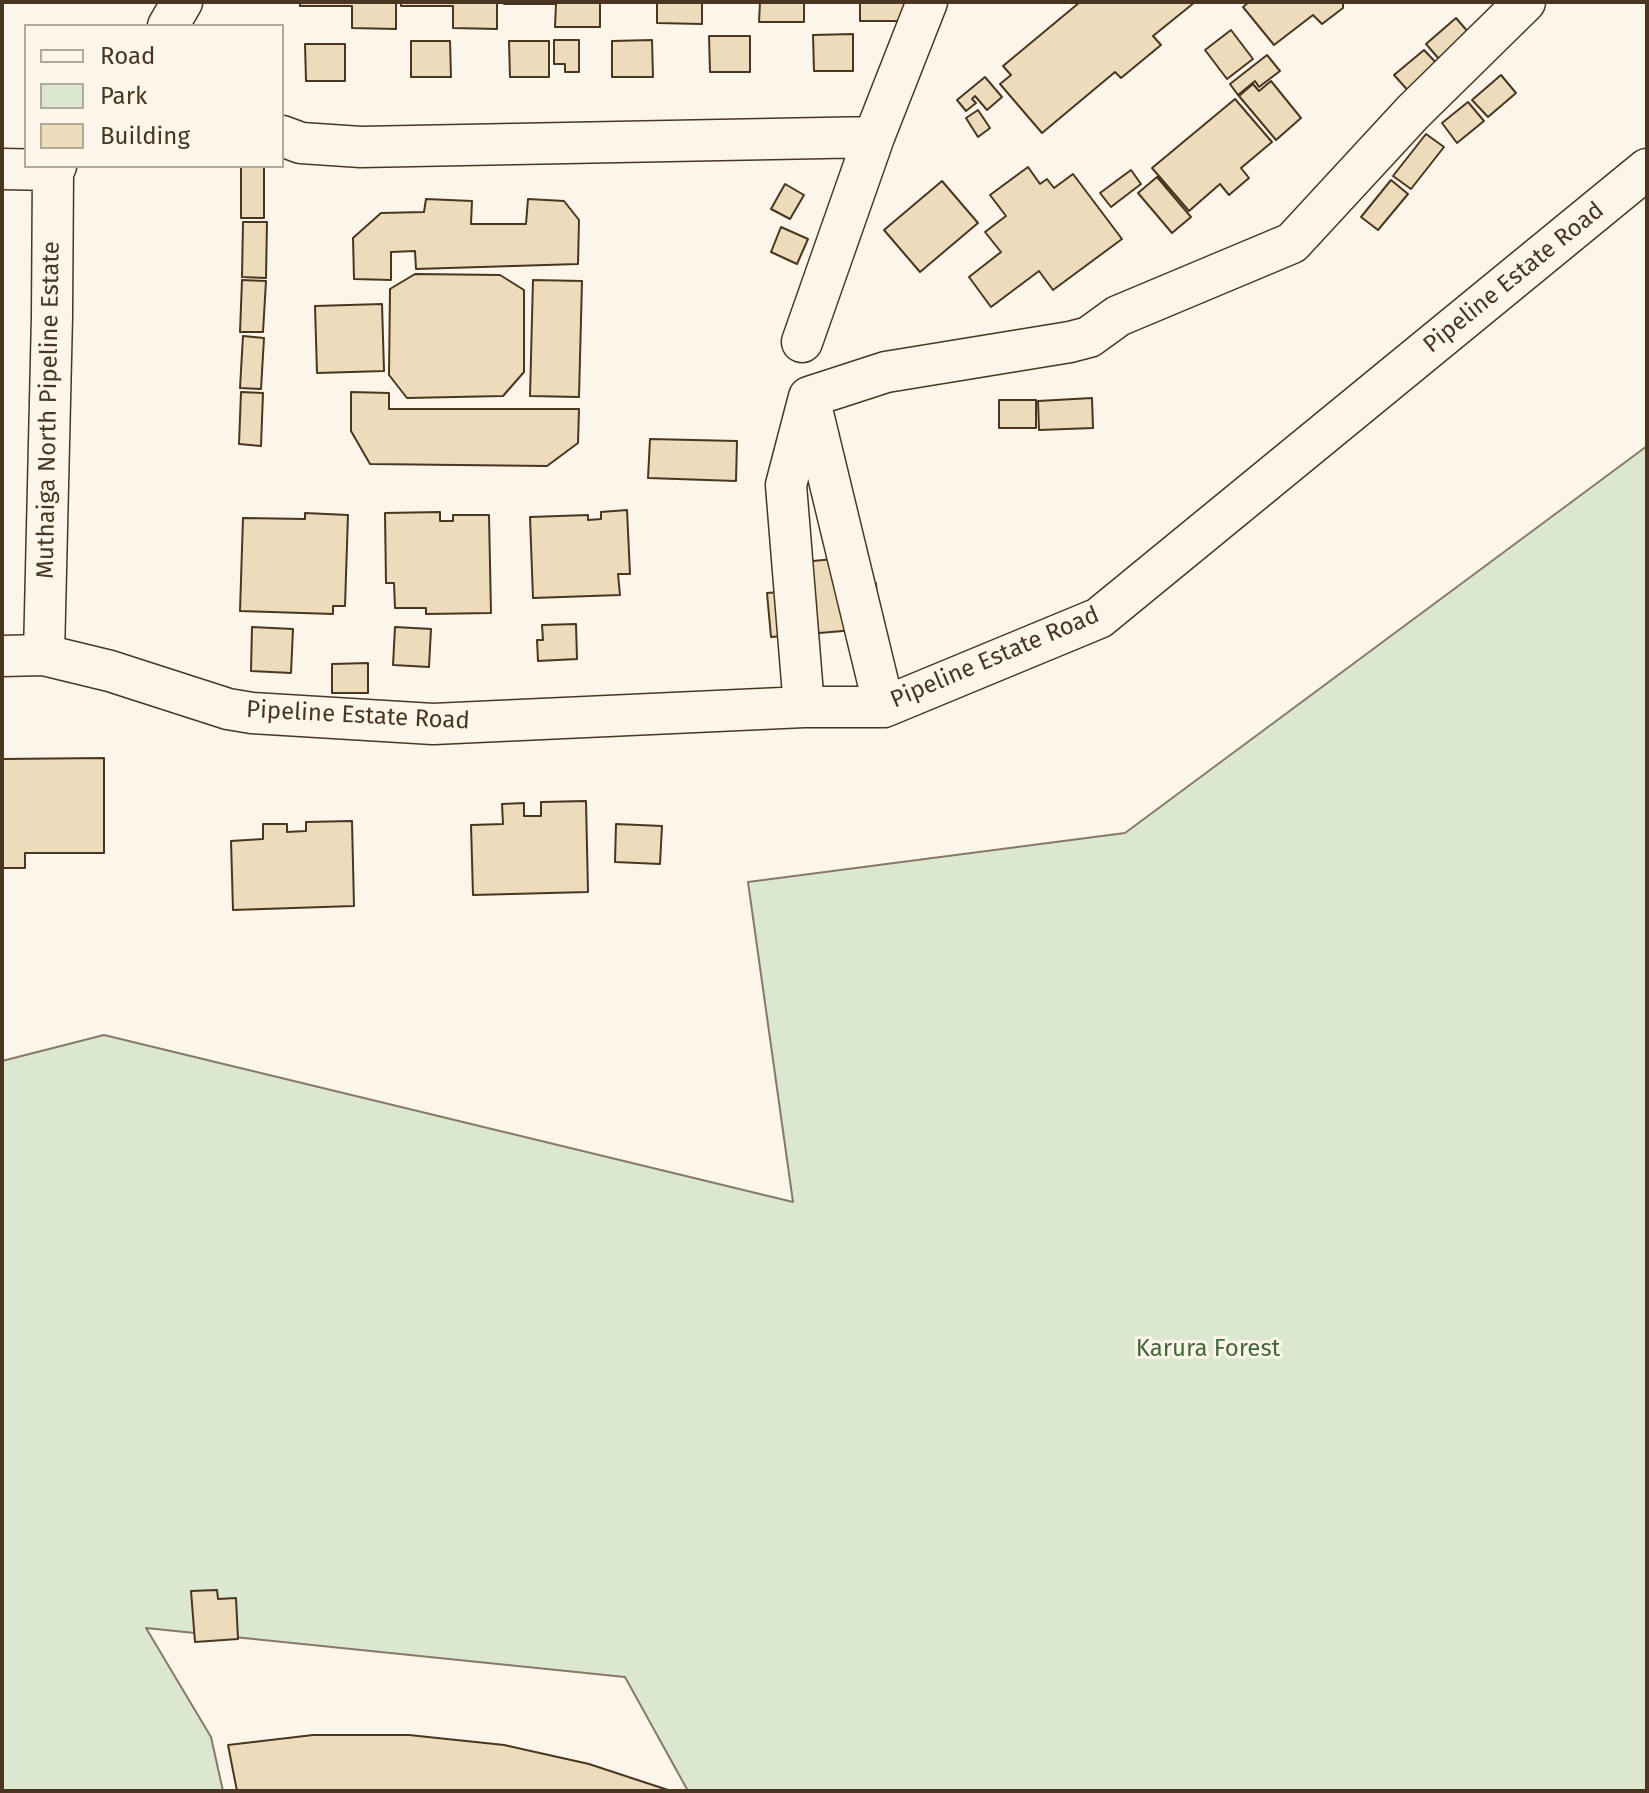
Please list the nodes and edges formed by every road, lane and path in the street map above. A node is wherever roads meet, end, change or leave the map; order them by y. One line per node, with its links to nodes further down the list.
1 (182, 2): 4 (street)
2 (927, 2): 6 (street)
3 (1525, 2): 11 (street)
4 (169, 24)
5 (284, 137): 6 (street)
6 (874, 137): 10 (street)
7 (55, 168): 8 (street); 12 (street, Muthaiga North Pipeline Estate)
8 (2, 169)
9 (1647, 169): 15 (street, Pipeline Estate Road)
10 (802, 342)
11 (809, 397): 14 (street); 15 (street)
12 (44, 655): 13 (street, Pipeline Estate Road); 14 (street, Pipeline Estate Road)
13 (2, 656)
14 (804, 707): 15 (street, Pipeline Estate Road)
15 (884, 707)

